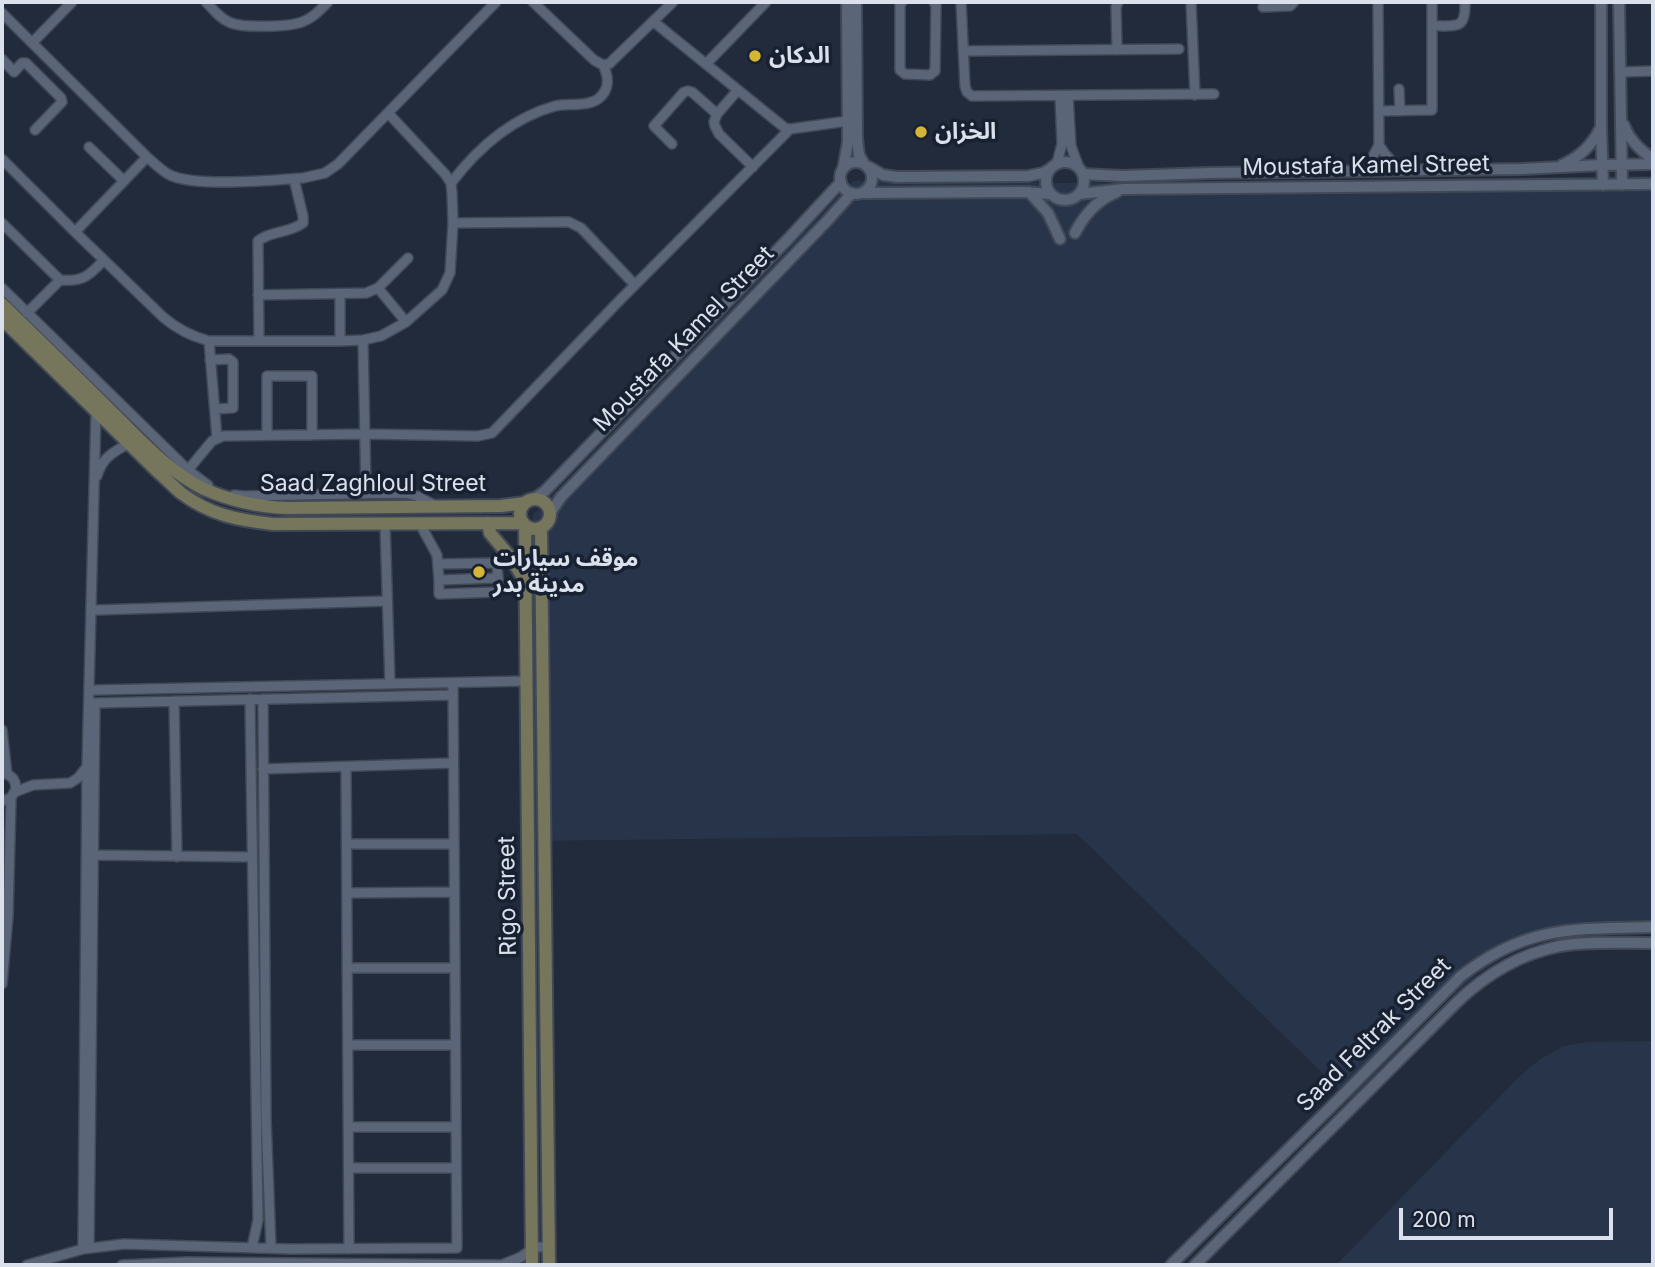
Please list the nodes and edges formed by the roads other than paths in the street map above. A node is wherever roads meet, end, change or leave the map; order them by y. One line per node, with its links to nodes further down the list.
1 (72, 2): 25 (street)
2 (206, 2): 3 (street)
3 (328, 2)
4 (496, 2): 41 (street)
5 (533, 2): 31 (street)
6 (673, 2): 23 (street)
7 (766, 2): 30 (street)
8 (847, 2): 44 (street)
9 (856, 2): 50 (street)
10 (902, 2): 11 (street)
11 (934, 2)
12 (961, 2): 28 (street)
13 (1118, 2): 27 (street)
14 (1191, 2): 37 (street)
15 (1294, 2): 21 (street)
16 (1378, 2): 39 (street)
17 (1432, 2): 24 (street)
18 (1465, 2): 24 (street)
19 (1601, 2): 45 (street)
20 (1619, 2): 33 (street)
21 (1263, 7)
22 (2, 13): 25 (street)
23 (654, 22): 30 (street); 31 (street)
24 (1432, 26): 40 (street)
25 (32, 43): 52 (street)
26 (1179, 49): 27 (street)
27 (1117, 50): 28 (street)
28 (964, 51): 38 (street)
29 (2, 59): 47 (street)
30 (706, 64): 35 (street)
31 (603, 65): 72 (street)
32 (1653, 71): 33 (street)
33 (1620, 72): 43 (street)
34 (1399, 89): 40 (street)
35 (738, 90): 42 (street); 46 (street)
36 (1214, 94): 37 (street)
37 (1195, 95): 38 (street)
38 (1064, 96): 59 (street); 63 (street)
39 (1379, 111): 40 (street); 49 (street)
40 (1400, 111)
41 (388, 113): 69 (street); 72 (street)
42 (717, 114): 48 (street); 60 (street)
43 (1620, 116): 54 (street); 58 (street)
44 (848, 121): 46 (street); 50 (street)
45 (1601, 126): 57 (street); 61 (street)
46 (790, 129): 60 (street)
47 (36, 130)
48 (672, 144)
49 (1379, 145): 64 (street); 65 (street)
50 (852, 146): 56 (street); 62 (street)
51 (89, 147): 70 (street)
52 (147, 157): 69 (street); 70 (street)
53 (2, 159): 84 (street)
54 (1653, 159)
55 (1653, 164): 58 (street, Moustafa Kamel Street)
56 (867, 165): 62 (street); 66 (street); 79 (street)
57 (1602, 165): 58 (street, Moustafa Kamel Street); 61 (street, Moustafa Kamel Street); 74 (street)
58 (1621, 165): 75 (street)
59 (1053, 166): 63 (street); 67 (street); 80 (street)
60 (753, 167): 90 (street)
61 (1554, 168): 64 (street, Moustafa Kamel Street)
62 (843, 169): 71 (street)
63 (1081, 171): 68 (street, Moustafa Kamel Street); 81 (street)
64 (1408, 171): 65 (street, Moustafa Kamel Street)
65 (1356, 172): 68 (street, Moustafa Kamel Street)
66 (891, 176): 67 (street); 77 (street)
67 (1023, 176): 78 (street)
68 (1112, 176): 76 (street)
69 (294, 179): 94 (street)
70 (124, 181): 84 (street)
71 (841, 182): 79 (street); 113 (street, Moustafa Kamel Street)
72 (451, 183): 83 (street)
73 (1653, 184): 75 (street, Moustafa Kamel Street)
74 (1603, 185): 75 (street, Moustafa Kamel Street); 76 (street, Moustafa Kamel Street)
75 (1622, 185)
76 (1118, 190): 81 (street, Moustafa Kamel Street); 85 (street)
77 (891, 192): 78 (street); 79 (street)
78 (1026, 192): 80 (street); 86 (street)
79 (857, 193): 114 (street, Moustafa Kamel Street)
80 (1050, 194): 81 (street)
81 (1079, 194)
82 (2, 223): 89 (street)
83 (453, 223): 90 (street); 97 (street)
84 (75, 232): 88 (street)
85 (1075, 233)
86 (1060, 239)
87 (408, 258): 92 (street)
88 (104, 260): 89 (street); 100 (street)
89 (60, 280): 96 (street)
90 (635, 285): 107 (street)
91 (2, 288): 96 (street)
92 (378, 288): 93 (street); 97 (street)
93 (340, 294): 94 (street); 102 (street)
94 (258, 295): 101 (street)
95 (2, 304): 104 (main road, Saad Zaghloul Street)
96 (27, 313): 112 (street)
97 (405, 322): 99 (street)
98 (5, 327): 104 (main road, Saad Zaghloul Street)
99 (363, 340): 102 (street); 107 (street)
100 (209, 341): 101 (street); 103 (street)
101 (258, 341): 102 (street)
102 (340, 341)
103 (210, 360): 105 (street); 105 (street)
104 (56, 365): 106 (main road, Saad Zaghloul Street); 117 (main road, Saad Zaghloul Street)
105 (215, 409): 110 (street)
106 (96, 411): 111 (main road, Saad Zaghloul Street); 147 (street)
107 (365, 434): 109 (street); 115 (street)
108 (267, 435): 109 (street); 109 (street); 110 (street)
109 (312, 435)
110 (217, 438): 112 (street)
111 (128, 444): 120 (main road, Saad Zaghloul Street); 131 (street)
112 (188, 470): 115 (street)
113 (555, 481): 114 (street); 116 (street, Moustafa Kamel Street)
114 (565, 493): 118 (street, Moustafa Kamel Street)
115 (366, 494): 117 (street)
116 (530, 501): 117 (main road, Saad Zaghloul Street); 118 (main road); 122 (main road)
117 (436, 506)
118 (550, 515): 123 (main road)
119 (488, 523): 121 (main road, Saad Zaghloul Street); 122 (main road, Saad Zaghloul Street); 129 (main road)
120 (385, 524): 121 (main road, Saad Zaghloul Street); 130 (street)
121 (420, 524): 126 (street)
122 (524, 524): 123 (main road); 125 (main road, Rigo Street)
123 (541, 528): 124 (main road, Rigo Street)
124 (541, 555): 125 (main road); 161 (main road, Rigo Street)
125 (525, 556): 129 (main road, Rigo Street)
126 (438, 564): 127 (street); 128 (street)
127 (498, 578): 128 (street); 128 (street)
128 (439, 580)
129 (526, 582): 132 (main road, Rigo Street)
130 (387, 601): 131 (street); 134 (street)
131 (96, 610): 136 (street)
132 (527, 681): 133 (street); 160 (main road, Rigo Street)
133 (453, 683): 134 (street); 137 (street)
134 (390, 684): 135 (street)
135 (341, 685): 136 (street); 138 (street)
136 (94, 690): 142 (street)
137 (453, 695): 138 (street); 146 (street)
138 (342, 698): 140 (street)
139 (250, 699): 140 (street); 141 (street); 144 (street)
140 (262, 699): 145 (street)
141 (174, 701): 142 (street); 158 (street)
142 (95, 703): 157 (street)
143 (2, 730): 150 (street)
144 (251, 755): 145 (street); 159 (street)
145 (263, 755): 149 (street)
146 (453, 764): 148 (street); 156 (street)
147 (87, 766): 151 (street); 154 (street)
148 (346, 767): 149 (street); 155 (street)
149 (263, 769): 173 (street)
150 (7, 775): 152 (street); 153 (street)
151 (70, 783): 152 (street); 154 (street)
152 (33, 785): 153 (street)
153 (9, 797): 169 (street)
154 (87, 797): 180 (street)
155 (347, 844): 156 (street); 163 (street)
156 (454, 844): 162 (street)
157 (93, 855): 158 (street); 180 (street)
158 (177, 857): 159 (street)
159 (252, 857): 173 (street)
160 (528, 865): 161 (main road); 188 (main road, Rigo Street)
161 (544, 865): 184 (main road, Rigo Street)
162 (454, 892): 163 (street); 167 (street)
163 (347, 893): 166 (street)
164 (1653, 927): 168 (street, Saad Feltrak Street)
165 (1653, 943): 170 (street, Saad Feltrak Street)
166 (347, 968): 167 (street); 171 (street)
167 (455, 968): 172 (street)
168 (1457, 979): 170 (street); 174 (street, Saad Feltrak Street)
169 (2, 984)
170 (1468, 991): 175 (street, Saad Feltrak Street)
171 (348, 1045): 172 (street); 179 (street)
172 (455, 1045): 178 (street)
173 (260, 1057): 183 (street); 186 (street)
174 (1351, 1088): 175 (street); 176 (street, Saad Feltrak Street)
175 (1362, 1099): 177 (street, Saad Feltrak Street)
176 (1338, 1100): 177 (street); 194 (street, Saad Feltrak Street)
177 (1350, 1111): 195 (street, Saad Feltrak Street)
178 (456, 1126): 179 (street); 182 (street)
179 (349, 1127): 181 (street)
180 (87, 1129): 185 (street)
181 (349, 1168): 182 (street); 187 (street)
182 (456, 1168): 187 (street)
183 (252, 1247): 185 (street); 186 (street)
184 (549, 1247): 188 (street); 193 (main road, Rigo Street)
185 (86, 1248): 189 (street)
186 (271, 1248): 187 (street)
187 (349, 1249)
188 (531, 1249): 191 (street); 192 (main road, Rigo Street)
189 (27, 1265)
190 (122, 1265): 191 (street)
191 (506, 1265)
192 (532, 1265)
193 (549, 1265)
194 (1171, 1265)
195 (1195, 1265)

